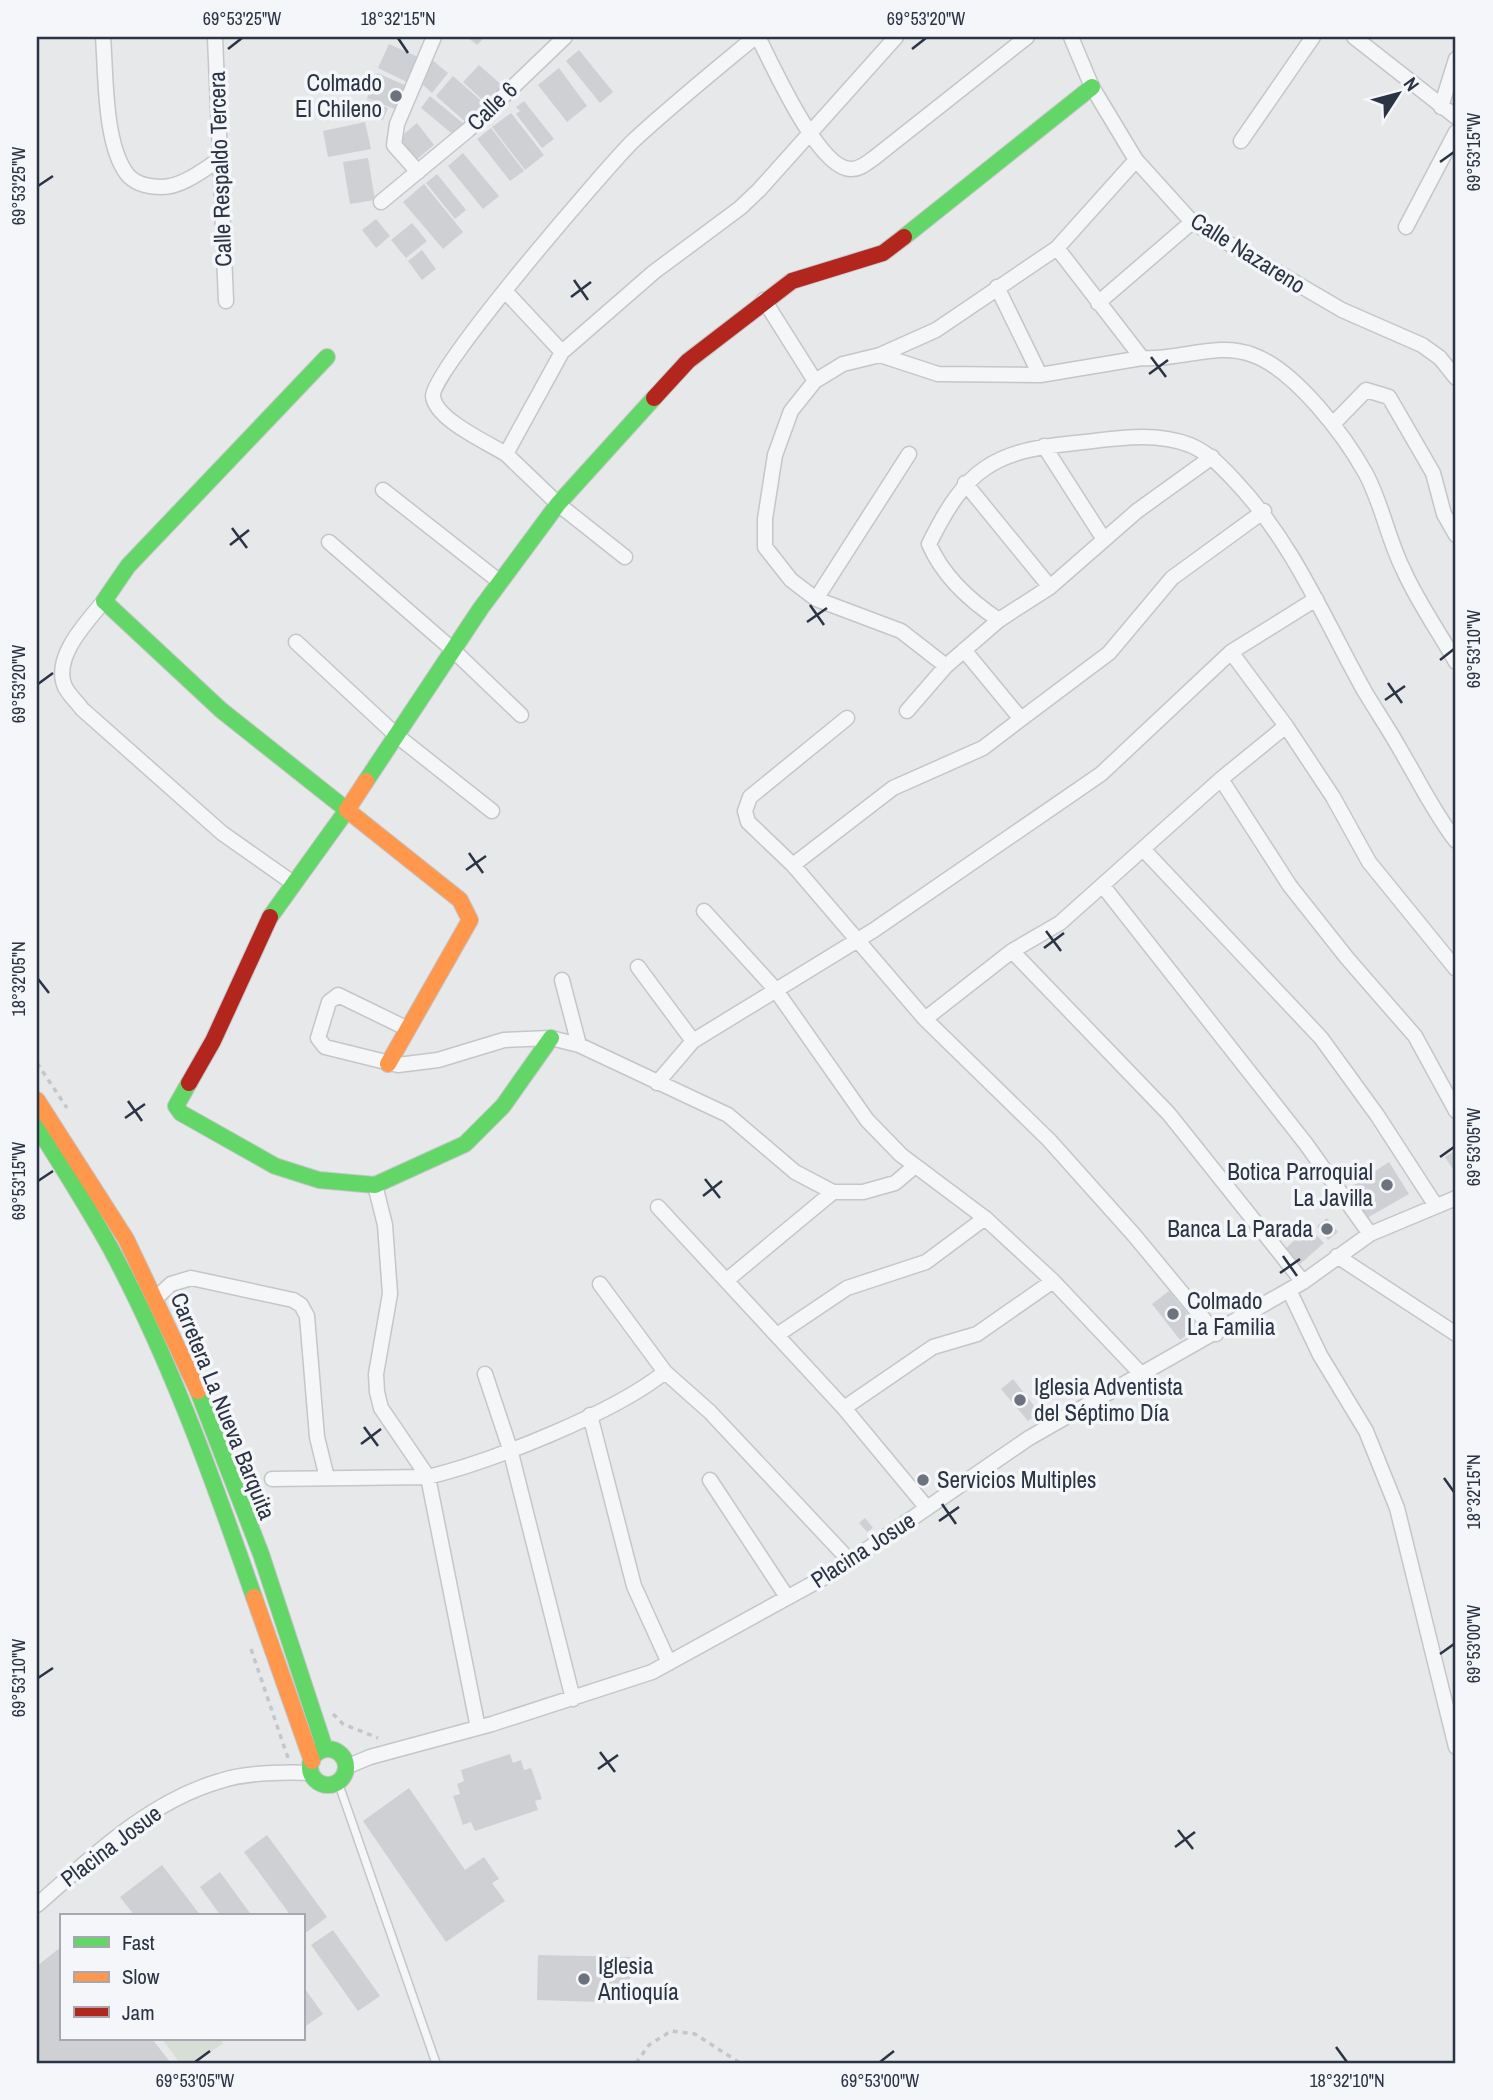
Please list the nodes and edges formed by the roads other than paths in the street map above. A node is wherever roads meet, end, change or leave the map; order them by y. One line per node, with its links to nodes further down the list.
1 (103, 37): 18 (street)
2 (215, 37): 18 (street, Calle Respaldo Tercera)
3 (434, 37): 20 (street)
4 (565, 37): 20 (street, Calle 6)
5 (757, 37): 16 (street); 26 (street)
6 (896, 37): 16 (street)
7 (1027, 37): 16 (street)
8 (1071, 37): 12 (street, Calle Nazareno)
9 (1313, 37): 17 (street)
10 (1354, 37): 13 (street)
11 (1456, 59): 13 (street)
12 (1092, 87): 19 (street, Calle Nazareno); 27 (street)
13 (1441, 107): 14 (street)
14 (1456, 117)
15 (1456, 132): 23 (street)
16 (809, 134): 30 (street)
17 (1241, 141)
18 (220, 159): 28 (street, Calle Respaldo Tercera)
19 (1136, 160): 22 (street, Calle Nazareno); 24 (street)
20 (418, 172): 21 (street, Calle 6)
21 (381, 202)
22 (1192, 222): 29 (street); 35 (street, Calle Nazareno)
23 (1406, 228)
24 (1057, 248): 25 (street); 29 (street)
25 (997, 286): 31 (street); 34 (street)
26 (506, 292): 30 (street); 39 (street)
27 (764, 300): 36 (street); 44 (street)
28 (226, 301)
29 (1098, 303): 33 (street)
30 (562, 352): 39 (street)
31 (880, 355): 34 (street); 36 (street)
32 (327, 357): 54 (street)
33 (1142, 358): 34 (street); 37 (street)
34 (1040, 375)
35 (1456, 378)
36 (815, 381): 52 (street)
37 (1333, 424): 46 (street); 60 (street)
38 (1044, 446): 41 (street); 42 (street); 47 (street)
39 (506, 454): 44 (street)
40 (909, 454): 52 (street)
41 (1212, 457): 45 (street); 47 (street)
42 (965, 483): 51 (street); 55 (street)
43 (383, 490): 50 (street)
44 (558, 504): 49 (street); 50 (street)
45 (1264, 512): 53 (street); 65 (street)
46 (1456, 536)
47 (1103, 538): 51 (street)
48 (329, 542): 57 (street)
49 (625, 557)
50 (500, 582): 57 (street)
51 (1050, 587): 55 (street)
52 (816, 599): 61 (street)
53 (1317, 599): 59 (street); 71 (street)
54 (104, 601): 69 (street); 74 (street)
55 (999, 620): 58 (street)
56 (296, 642): 67 (street)
57 (453, 650): 63 (street); 67 (street)
58 (964, 650): 61 (street); 65 (street)
59 (1231, 653): 66 (street); 77 (street)
60 (1456, 662)
61 (946, 666): 62 (street)
62 (907, 711)
63 (521, 715)
64 (846, 718): 73 (street)
65 (1021, 719): 73 (street)
66 (1286, 726): 68 (street); 80 (street)
67 (396, 735): 69 (street); 70 (street)
68 (1221, 779): 72 (street); 91 (street)
69 (347, 810): 74 (street); 84 (street)
70 (492, 811)
71 (1456, 841)
72 (1143, 849): 75 (street); 97 (street)
73 (793, 865): 77 (street)
74 (293, 883): 94 (street)
75 (1103, 886): 78 (street); 100 (street)
76 (704, 911): 82 (street)
77 (856, 940): 82 (street); 83 (street)
78 (1012, 951): 83 (street); 104 (street)
79 (638, 967): 86 (street)
80 (1456, 970)
81 (562, 981): 87 (street)
82 (775, 989): 86 (street); 93 (street)
83 (925, 1019): 108 (street)
84 (406, 1028): 88 (street); 88 (street)
85 (551, 1038): 87 (street); 88 (street); 94 (street)
86 (693, 1041): 89 (street)
87 (579, 1045): 89 (street)
88 (388, 1064)
89 (657, 1083): 95 (street)
90 (39, 1104): 107 (street, Carretera La Nueva Barquita)
91 (1456, 1111)
92 (37, 1126): 129 (street, Carretera La Nueva Barquita)
93 (915, 1166): 95 (street); 99 (street)
94 (375, 1185): 117 (street)
95 (833, 1192): 102 (street)
96 (1456, 1198): 97 (street, Placina Josue)
97 (1436, 1206): 100 (street, Placina Josue)
98 (658, 1207): 102 (street)
99 (985, 1218): 103 (street); 110 (street)
100 (1370, 1234): 101 (street, Placina Josue)
101 (1336, 1256): 104 (street, Placina Josue); 109 (street)
102 (727, 1280): 110 (street)
103 (1053, 1281): 113 (street); 114 (street)
104 (1303, 1282): 106 (street, Placina Josue)
105 (600, 1284): 111 (street)
106 (1289, 1290): 108 (street, Placina Josue); 127 (street)
107 (155, 1299): 118 (street); 128 (street, Carretera La Nueva Barquita)
108 (1216, 1334): 113 (street, Placina Josue)
109 (1456, 1334)
110 (777, 1335): 114 (street)
111 (666, 1372): 115 (street); 122 (street)
112 (485, 1374): 116 (street)
113 (1143, 1376): 121 (street, Placina Josue)
114 (844, 1408): 121 (street)
115 (590, 1415): 116 (street); 124 (street)
116 (510, 1449): 117 (street); 125 (street)
117 (428, 1476): 118 (street); 126 (street)
118 (327, 1478): 119 (street)
119 (272, 1479)
120 (710, 1480): 123 (street)
121 (927, 1508): 122 (street, Placina Josue)
122 (850, 1561): 123 (street, Placina Josue)
123 (787, 1597): 124 (street, Placina Josue)
124 (668, 1663): 125 (street, Placina Josue)
125 (573, 1699): 126 (street, Placina Josue)
126 (478, 1728): 130 (street, Placina Josue)
127 (1456, 1747)
128 (325, 1749): 129 (street); 130 (street)
129 (311, 1767): 131 (street); 132 (street, Placina Josue)
130 (346, 1767): 131 (street)
131 (338, 1782): 133 (lane)
132 (37, 1905)
133 (436, 2063)

